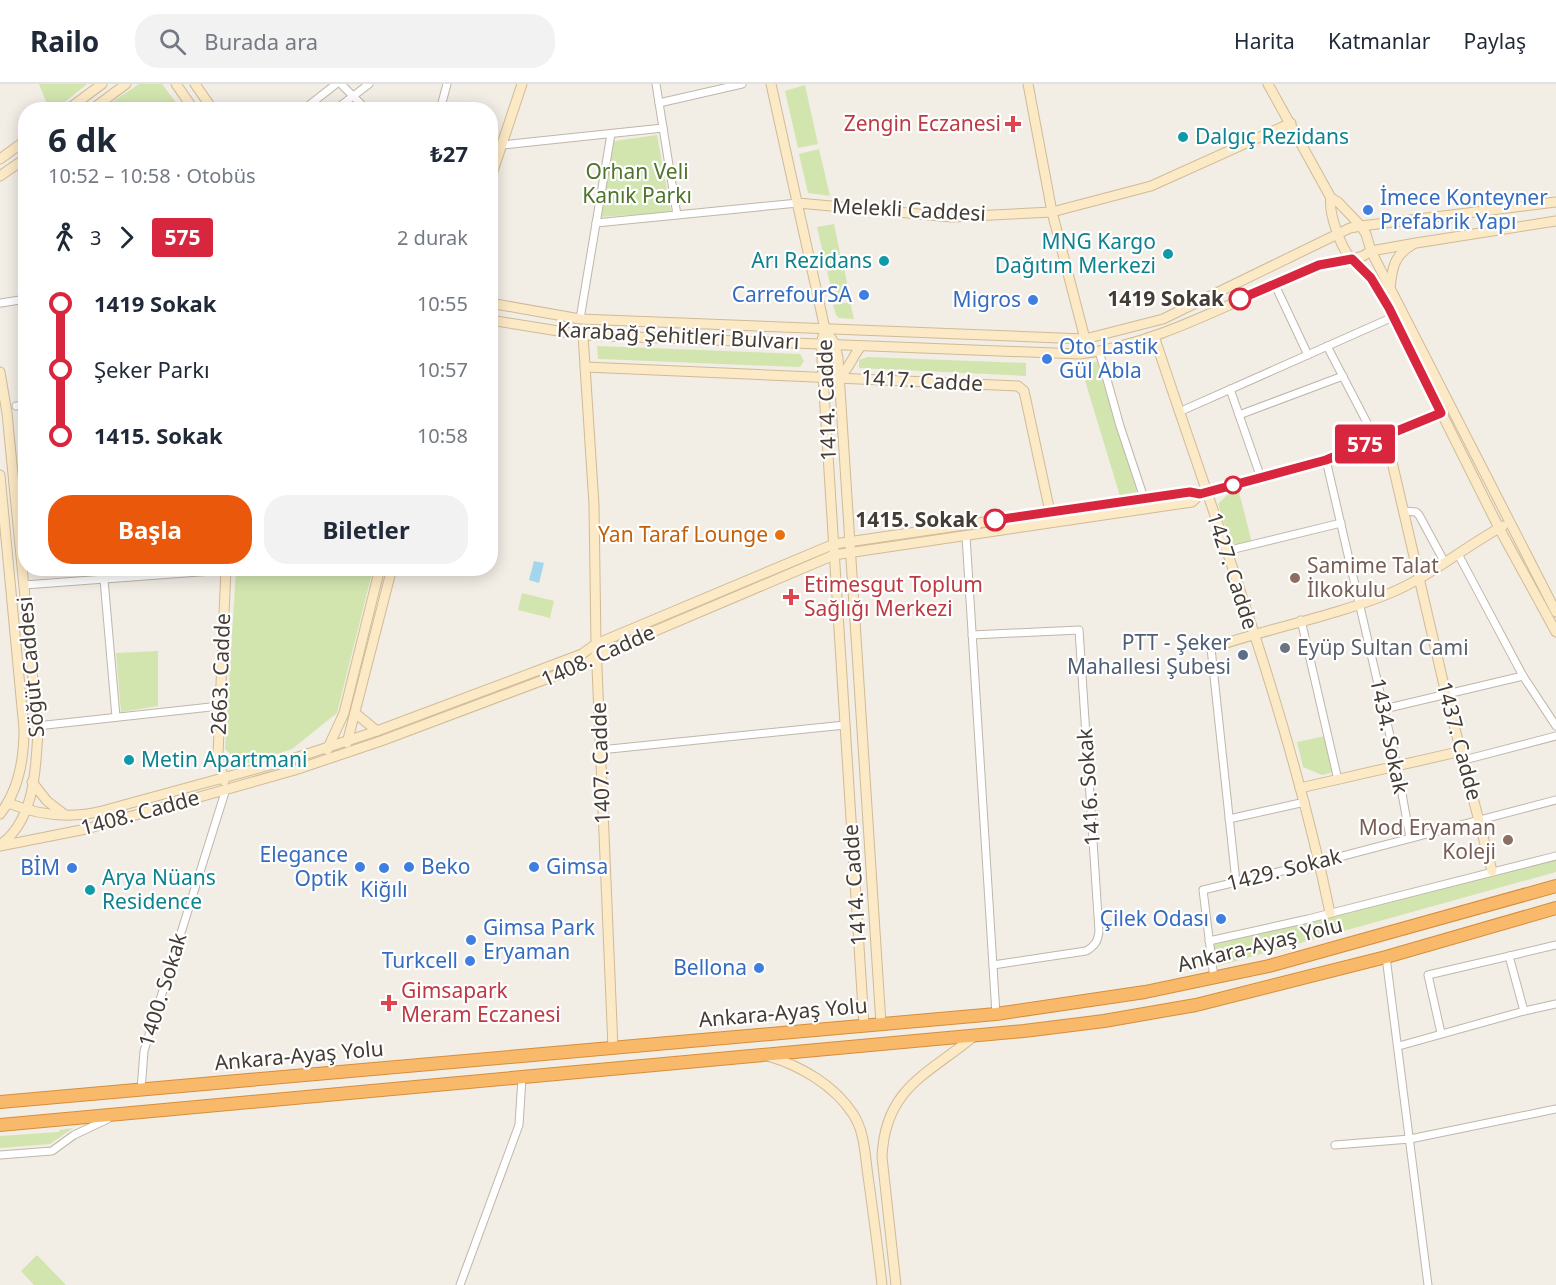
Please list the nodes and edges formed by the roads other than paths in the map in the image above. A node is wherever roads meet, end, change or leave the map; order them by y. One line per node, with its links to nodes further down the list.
1 (102, 84): 16 (main road)
2 (126, 84): 17 (main road)
3 (176, 84): 18 (main road)
4 (195, 84): 19 (main road)
5 (336, 84): 20 (street)
6 (341, 84): 15 (street)
7 (369, 84): 15 (street)
8 (447, 84): 23 (street)
9 (522, 84): 28 (main road)
10 (656, 84): 24 (street)
11 (742, 84): 24 (street)
12 (773, 84): 36 (main road)
13 (1028, 84): 37 (main road)
14 (1268, 84): 25 (main road)
15 (354, 95): 21 (street); 22 (street)
16 (78, 102)
17 (102, 102)
18 (188, 102)
19 (207, 102)
20 (313, 102)
21 (345, 102)
22 (360, 102)
23 (442, 102)
24 (659, 103): 26 (street)
25 (1291, 123): 34 (main road); 37 (main road, Melekli Caddesi)
26 (663, 128): 27 (street); 38 (street)
27 (611, 134): 28 (street); 40 (street)
28 (502, 145): 30 (main road)
29 (18, 146): 31 (main road)
30 (498, 157)
31 (0, 159)
32 (18, 164): 33 (main road)
33 (0, 176)
34 (1331, 198): 41 (main road); 42 (main road)
35 (1556, 202): 41 (main road, Karabağ Şehitleri Bulvarı)
36 (798, 203): 37 (main road, Melekli Caddesi); 38 (street); 54 (main road)
37 (1052, 213): 57 (main road)
38 (677, 215): 40 (street)
39 (1556, 221): 43 (main road, Karabağ Şehitleri Bulvarı)
40 (596, 223): 52 (street)
41 (1361, 226): 42 (main road, Karabağ Şehitleri Bulvarı); 44 (main road)
42 (1340, 234): 45 (main road); 57 (main road, Karabağ Şehitleri Bulvarı)
43 (1416, 243): 44 (main road, Karabağ Şehitleri Bulvarı); 47 (main road)
44 (1371, 251): 45 (main road, Karabağ Şehitleri Bulvarı); 47 (main road)
45 (1352, 259): 46 (main road, Karabağ Şehitleri Bulvarı); 51 (main road)
46 (1275, 285): 56 (main road, Karabağ Şehitleri Bulvarı); 63 (street)
47 (1390, 288): 83 (main road)
48 (18, 300): 49 (street)
49 (2, 303)
50 (498, 304): 52 (main road, Karabağ Şehitleri Bulvarı)
51 (1393, 317): 61 (street); 71 (main road)
52 (580, 319): 54 (main road, Karabağ Şehitleri Bulvarı)
53 (498, 321): 55 (main road, Karabağ Şehitleri Bulvarı)
54 (825, 329): 57 (main road, Karabağ Şehitleri Bulvarı); 58 (main road, 1414. Cadde); 59 (main road, 1414. Cadde)
55 (583, 335): 58 (main road, Karabağ Şehitleri Bulvarı); 64 (main road, 1407. Cadde)
56 (1154, 336): 62 (main road, Karabağ Şehitleri Bulvarı); 70 (main road, 1427. Cadde)
57 (1085, 339)
58 (821, 344): 59 (main road, Karabağ Şehitleri Bulvarı); 66 (main road, 1414. Cadde)
59 (835, 344): 60 (main road, Karabağ Şehitleri Bulvarı); 68 (main road, 1414. Cadde)
60 (861, 345): 62 (main road, Karabağ Şehitleri Bulvarı); 68 (main road)
61 (1327, 346): 63 (street); 67 (street)
62 (1099, 351): 80 (street)
63 (1308, 355): 69 (street)
64 (585, 367): 66 (main road, 1417. Cadde); 109 (main road, 1407. Cadde)
65 (0, 372): 78 (main road, Söğüt Caddesi)
66 (823, 376): 68 (main road, 1417. Cadde); 88 (main road, 1414. Cadde)
67 (1343, 376): 72 (street); 74 (street)
68 (840, 377): 82 (main road, 1417. Cadde); 87 (main road, 1414. Cadde)
69 (1230, 389): 70 (street); 72 (street)
70 (1179, 412): 79 (main road, 1427. Cadde)
71 (1441, 413): 73 (main road, 1408. Cadde); 85 (main road)
72 (1239, 415): 77 (street)
73 (1386, 436): 74 (main road, 1408. Cadde); 81 (main road, 1437. Cadde)
74 (1376, 440): 75 (main road, 1408. Cadde)
75 (1326, 460): 77 (main road, 1408. Cadde); 84 (street, 1434. Sokak)
76 (0, 475): 136 (main road, Söğüt Caddesi)
77 (1261, 478): 79 (main road, 1408. Cadde)
78 (18, 484)
79 (1203, 493): 80 (main road, 1408. Cadde); 86 (main road, 1408. Cadde); 89 (main road, 1427. Cadde)
80 (1144, 498): 82 (main road, 1408. Cadde)
81 (1404, 511): 93 (street); 101 (main road, 1437. Cadde)
82 (1050, 512): 87 (main road, 1408. Cadde)
83 (1509, 522): 85 (main road); 104 (main road)
84 (1341, 523): 89 (street); 103 (street, 1434. Sokak)
85 (1499, 528): 91 (main road); 106 (main road)
86 (966, 536): 90 (main road, 1408. Cadde); 108 (street)
87 (850, 542): 88 (main road, 1408. Cadde); 90 (main road, 1414. Cadde)
88 (834, 544): 92 (main road, 1414. Cadde); 109 (main road, 1408. Cadde)
89 (1226, 551): 107 (main road, 1427. Cadde)
90 (851, 553): 92 (main road, 1408. Cadde); 161 (main road, 1414. Cadde)
91 (1458, 554): 93 (main road); 112 (street)
92 (834, 555): 111 (main road, 1408. Cadde); 119 (main road, 1414. Cadde)
93 (1445, 562): 101 (main road)
94 (24, 576): 102 (main road, Söğüt Caddesi)
95 (104, 576): 100 (street)
96 (141, 576): 100 (street)
97 (226, 576): 114 (main road, 2663. Cadde)
98 (378, 576): 124 (main road)
99 (390, 576): 116 (main road)
100 (104, 579): 102 (street); 117 (street)
101 (1420, 579): 103 (main road); 113 (main road, 1437. Cadde)
102 (24, 585): 132 (main road, Söğüt Caddesi)
103 (1359, 604): 105 (main road); 115 (street, 1434. Sokak)
104 (1556, 612)
105 (1301, 620): 107 (main road); 131 (street)
106 (1556, 632)
107 (1253, 633): 110 (main road); 134 (main road, 1427. Cadde)
108 (972, 635): 156 (street); 156 (street, 1416. Sokak)
109 (596, 644): 111 (main road, 1407. Cadde); 121 (main road, 1408. Cadde)
110 (1211, 648): 141 (street)
111 (597, 656): 125 (main road, 1407. Cadde); 126 (main road, 1408. Cadde)
112 (1523, 676): 113 (street); 120 (street)
113 (1446, 694): 115 (street); 127 (main road, 1437. Cadde)
114 (220, 706): 117 (street); 130 (main road, 2663. Cadde)
115 (1384, 709): 129 (street, 1434. Sokak)
116 (356, 713): 121 (main road); 123 (main road)
117 (116, 717): 118 (street)
118 (46, 725)
119 (845, 725): 125 (street); 162 (main road, 1414. Cadde)
120 (1556, 726)
121 (377, 731): 123 (main road, 1408. Cadde)
122 (1556, 736): 127 (street)
123 (347, 741): 124 (main road, 1408. Cadde); 126 (main road)
124 (329, 747): 128 (main road); 130 (main road, 1408. Cadde)
125 (600, 750): 166 (main road, 1407. Cadde)
126 (343, 753): 128 (main road, 1408. Cadde)
127 (1463, 755): 129 (main road); 142 (main road, 1437. Cadde)
128 (322, 760): 133 (main road, 1408. Cadde)
129 (1397, 766): 131 (main road); 143 (street, 1434. Sokak)
130 (223, 778): 133 (main road, 2663. Cadde); 140 (main road, 1408. Cadde)
131 (1338, 780): 134 (main road)
132 (32, 782): 138 (main road, Söğüt Caddesi); 140 (main road)
133 (226, 789): 144 (main road, 1408. Cadde); 169 (street, 1400. Sokak)
134 (1300, 789): 137 (main road, 1427. Cadde)
135 (1556, 800): 142 (street, 1429. Sokak)
136 (8, 802): 138 (main road, 1408. Cadde); 139 (main road, Söğüt Caddesi)
137 (1305, 802): 141 (street); 146 (main road, 1427. Cadde)
138 (26, 810): 140 (main road, 1408. Cadde); 144 (main road, Söğüt Caddesi)
139 (0, 814)
140 (66, 815)
141 (1230, 819): 148 (street)
142 (1479, 820): 143 (street, 1429. Sokak); 147 (main road, 1437. Cadde)
143 (1410, 838): 146 (street, 1429. Sokak)
144 (0, 845)
145 (1556, 855): 147 (street)
146 (1320, 862): 148 (street, 1429. Sokak); 151 (main road, 1427. Cadde)
147 (1492, 871): 151 (street)
148 (1236, 882): 152 (street, 1429. Sokak)
149 (1556, 886): 157 (highway, Ankara-Ayaş Yolu)
150 (1556, 908): 155 (highway, Ankara-Ayaş Yolu)
151 (1330, 913): 152 (street)
152 (1209, 941): 157 (street, 1429. Sokak)
153 (1556, 945): 154 (street)
154 (1509, 956): 159 (street); 163 (street)
155 (1386, 957): 164 (highway, Ankara-Ayaş Yolu); 165 (street)
156 (993, 965): 160 (street)
157 (1214, 978): 160 (highway, Ankara-Ayaş Yolu)
158 (1556, 1004): 159 (street)
159 (1524, 1011): 163 (street)
160 (996, 1014): 161 (highway, Ankara-Ayaş Yolu)
161 (880, 1024): 162 (highway, Ankara-Ayaş Yolu)
162 (864, 1026): 166 (highway, Ankara-Ayaş Yolu)
163 (1441, 1033): 165 (street)
164 (975, 1036): 167 (highway, Ankara-Ayaş Yolu); 179 (main road)
165 (1399, 1046): 174 (street)
166 (613, 1048): 169 (highway, Ankara-Ayaş Yolu)
167 (766, 1055): 168 (highway, Ankara-Ayaş Yolu); 178 (main road)
168 (522, 1078): 172 (highway, Ankara-Ayaş Yolu); 177 (street)
169 (141, 1090): 170 (highway, Ankara-Ayaş Yolu)
170 (0, 1102)
171 (1556, 1109): 174 (street)
172 (116, 1115): 173 (highway, Ankara-Ayaş Yolu); 176 (street)
173 (0, 1125)
174 (1410, 1139): 175 (street); 180 (street)
175 (1335, 1145)
176 (0, 1155)
177 (460, 1285)
178 (882, 1285)
179 (896, 1285)
180 (1428, 1285)

